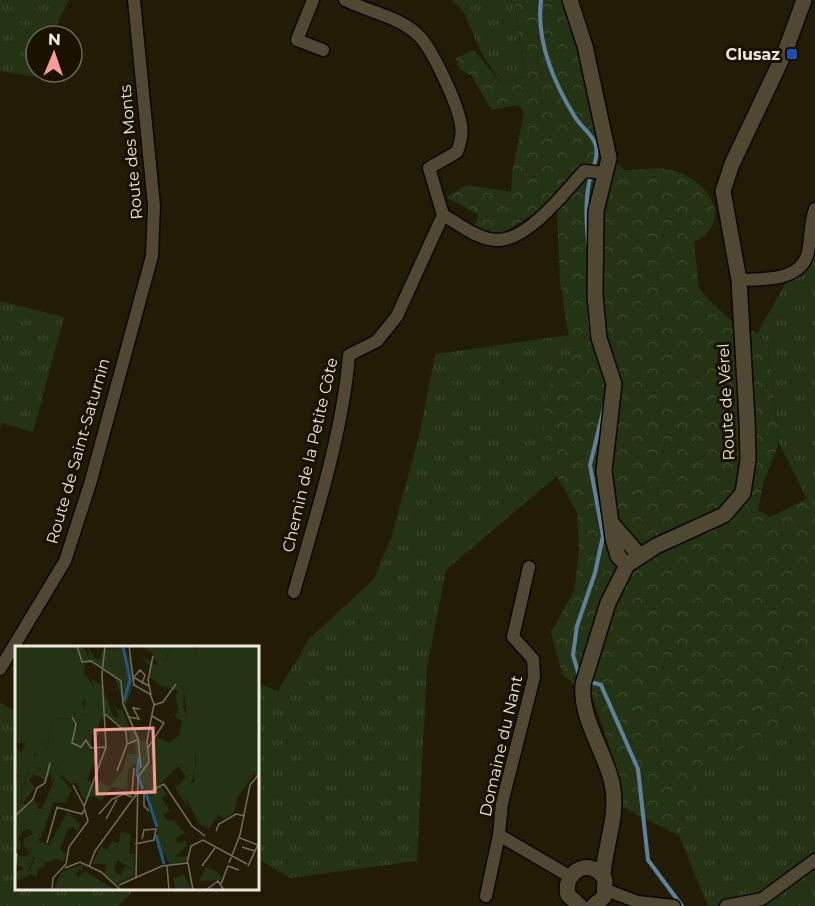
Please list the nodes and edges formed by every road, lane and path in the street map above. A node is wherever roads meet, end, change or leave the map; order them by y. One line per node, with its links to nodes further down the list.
1 (134, 0): 11 (street, Route des Monts)
2 (313, 0): 6 (street)
3 (345, 0): 9 (street)
4 (570, 0): 7 (street)
5 (804, 0): 10 (street, Route de Vérel)
6 (323, 50)
7 (601, 173): 9 (street); 12 (street)
8 (815, 209): 10 (street)
9 (443, 214): 14 (street, Chemin de la Petite Côte)
10 (739, 280): 12 (street, Route de Vérel)
11 (132, 334): 15 (street, Route de Saint-Saturnin)
12 (633, 560): 16 (street)
13 (529, 567): 17 (street, Domaine du Nant)
14 (294, 592)
15 (0, 669)
16 (613, 810): 19 (street); 22 (street)
17 (499, 836): 20 (street, Domaine du Nant); 21 (street, Domaine du Nant)
18 (815, 860): 26 (street)
19 (584, 867): 20 (street); 22 (street)
20 (569, 876): 23 (street)
21 (486, 896)
22 (601, 896): 24 (street)
23 (572, 904)
24 (659, 905): 25 (street)
25 (674, 906)
26 (726, 906)

